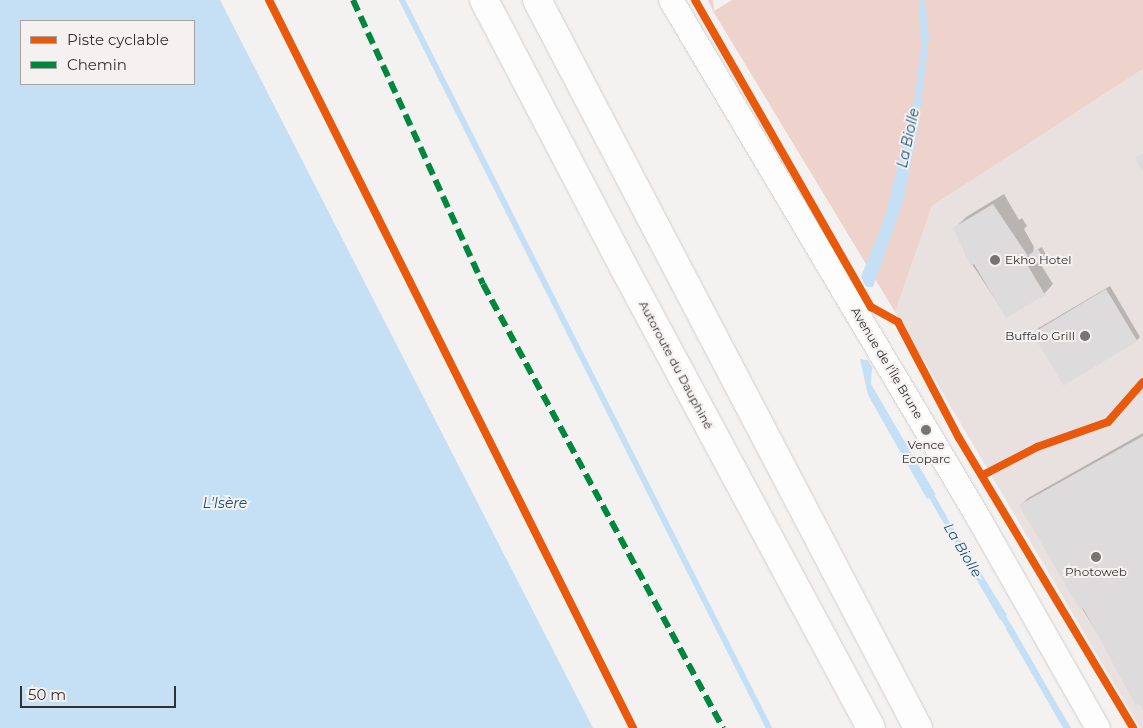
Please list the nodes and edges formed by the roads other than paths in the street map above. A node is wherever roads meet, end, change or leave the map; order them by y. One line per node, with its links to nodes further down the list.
1 (484, 0): 4 (highway, Autoroute du Dauphiné)
2 (537, 0): 5 (highway)
3 (671, 0): 6 (street, Avenue de l'Île Brune)
4 (871, 728)
5 (918, 728)
6 (1098, 728)

